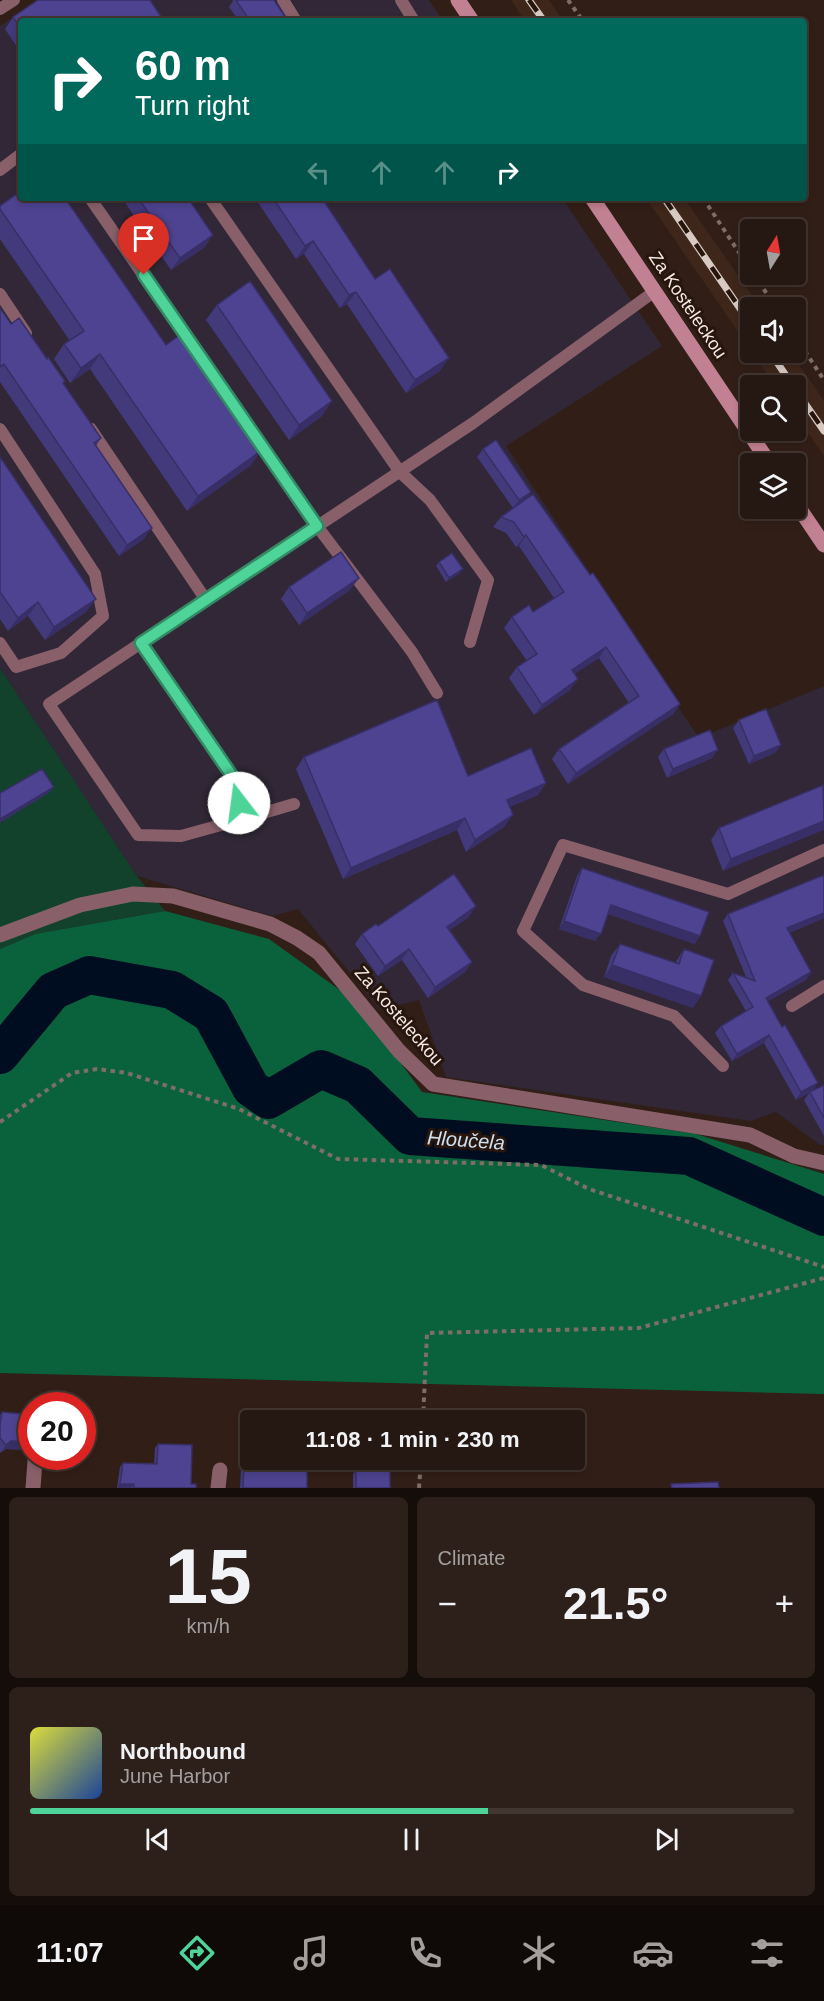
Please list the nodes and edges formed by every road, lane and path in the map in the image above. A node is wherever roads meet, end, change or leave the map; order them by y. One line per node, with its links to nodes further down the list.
1 (14, 0): 6 (lane)
2 (283, 0): 7 (lane)
3 (400, 0): 8 (lane)
4 (458, 0): 9 (street)
5 (568, 0): 10 (path)
6 (0, 9)
7 (294, 18)
8 (412, 18)
9 (470, 18)
10 (581, 18)
11 (18, 156): 12 (lane)
12 (0, 170)
13 (92, 201): 28 (lane)
14 (212, 201): 26 (lane)
15 (594, 201): 18 (street, Za Kosteleckou)
16 (705, 201): 17 (path)
17 (740, 253)
18 (655, 291): 25 (street, Za Kosteleckou); 26 (lane)
19 (0, 294): 20 (lane)
20 (33, 343)
21 (806, 353): 22 (path)
22 (824, 380)
23 (86, 422): 30 (lane)
24 (0, 429): 32 (lane)
25 (763, 453)
26 (400, 472): 28 (lane); 31 (lane)
27 (806, 518): 29 (street)
28 (317, 526): 30 (lane); 34 (lane)
29 (824, 545)
30 (206, 600): 33 (lane)
31 (470, 642)
32 (0, 643)
33 (141, 643): 36 (lane); 36 (lane)
34 (437, 693)
35 (294, 804): 36 (lane)
36 (239, 820)
37 (824, 850): 41 (lane)
38 (0, 935): 43 (street, Za Kosteleckou)
39 (824, 986): 40 (lane)
40 (792, 1005)
41 (723, 1066)
42 (0, 1122): 44 (path)
43 (824, 1163)
44 (824, 1267)
45 (824, 1278): 46 (path)
46 (423, 1410)
47 (34, 1470): 50 (street)
48 (220, 1470): 51 (street)
49 (420, 1470): 52 (path)
50 (33, 1488)
51 (218, 1488)
52 (419, 1488)

